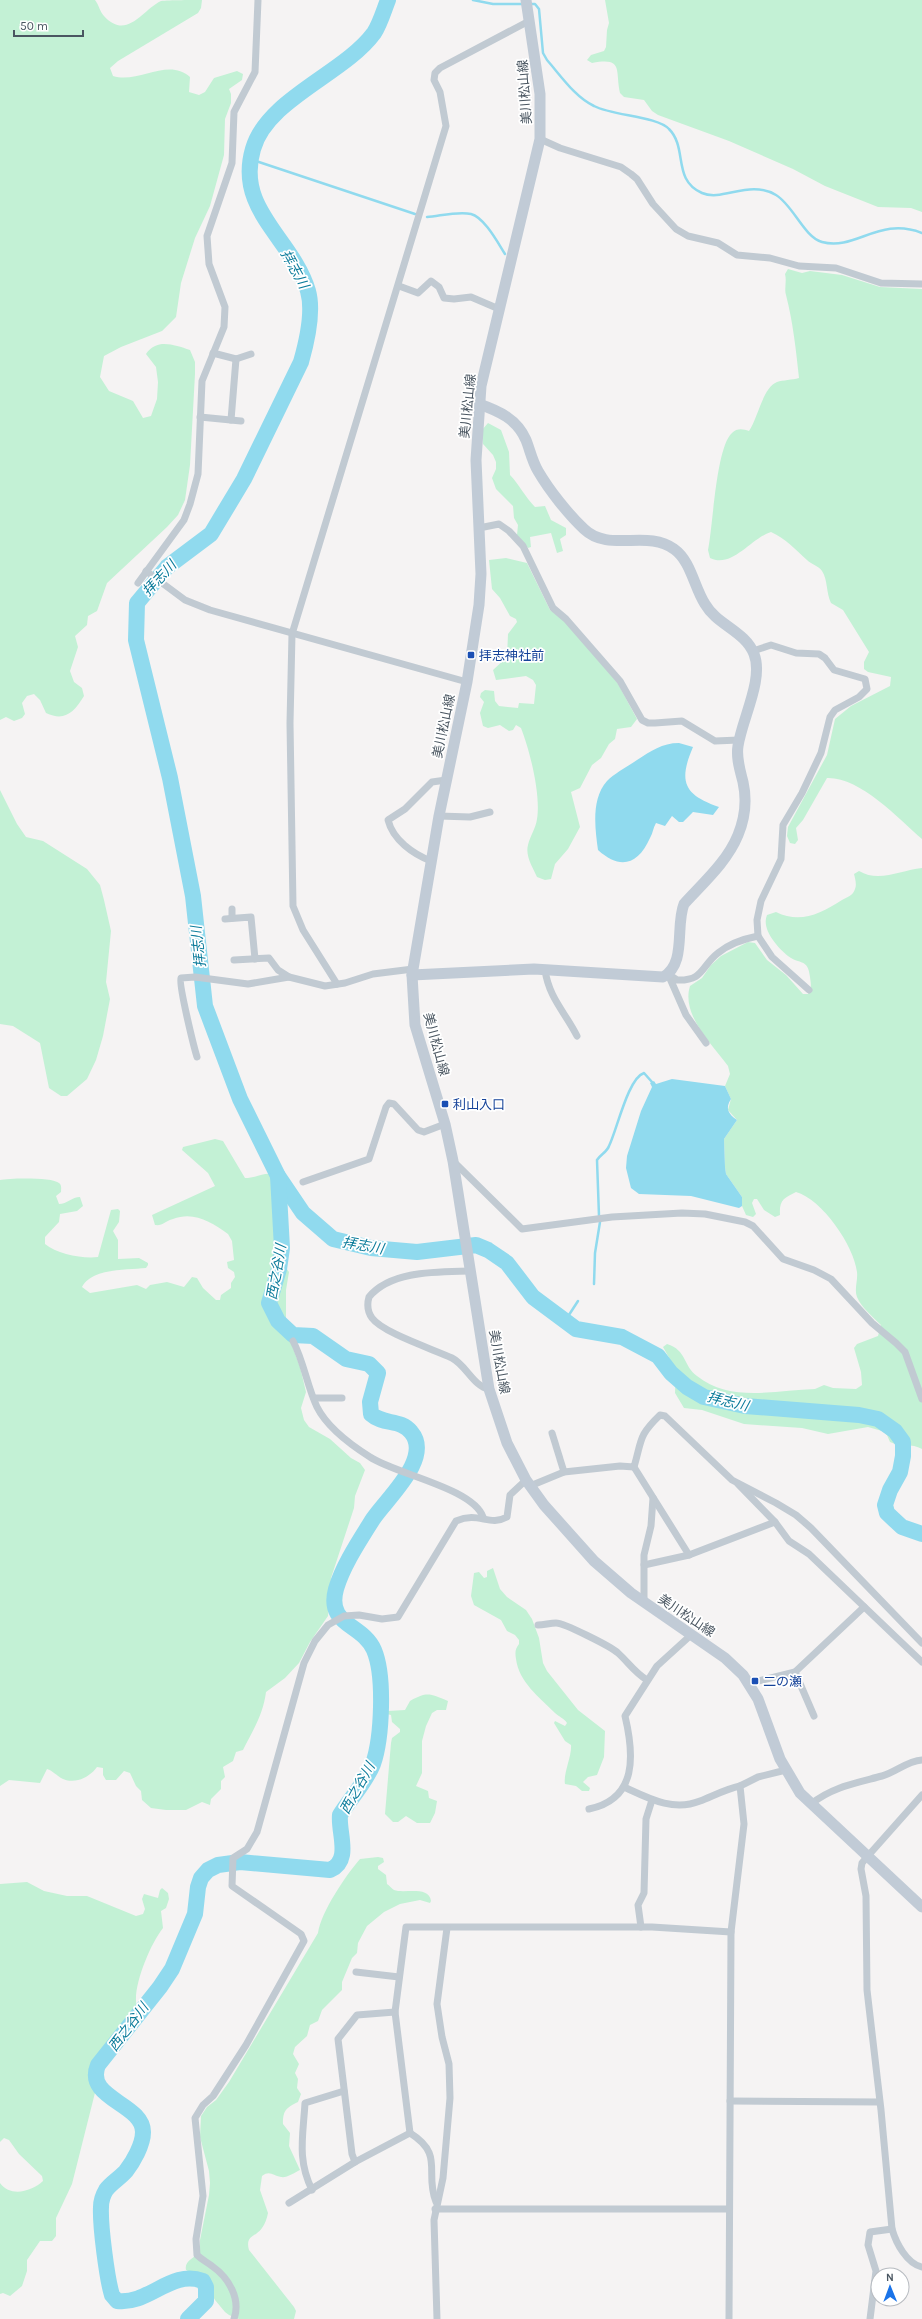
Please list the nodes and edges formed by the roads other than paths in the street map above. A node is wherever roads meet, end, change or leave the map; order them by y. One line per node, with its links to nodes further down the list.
1 (258, 0): 7 (street)
2 (528, 10): 3 (main road, 美川松山線); 5 (street)
3 (540, 139): 4 (street); 6 (main road, 美川松山線)
4 (922, 284)
5 (399, 286): 6 (street); 17 (street)
6 (499, 309): 10 (main road, 美川松山線)
7 (213, 353): 9 (street); 11 (street)
8 (251, 354): 9 (street)
9 (236, 359): 12 (street)
10 (479, 404): 14 (main road, 美川松山線); 18 (main road)
11 (200, 417): 12 (street); 15 (street)
12 (231, 420): 13 (street)
13 (241, 421)
14 (479, 528): 19 (main road, 美川松山線); 20 (street)
15 (147, 572): 16 (street); 17 (street)
16 (138, 583)
17 (292, 634): 19 (street); 33 (street)
18 (753, 651): 20 (main road); 26 (street)
19 (467, 682): 21 (main road, 美川松山線)
20 (739, 740): 31 (main road)
21 (446, 780): 23 (main road, 美川松山線); 24 (street)
22 (490, 812): 23 (street)
23 (439, 816): 24 (main road, 美川松山線)
24 (431, 861): 30 (main road, 美川松山線)
25 (232, 909): 27 (street)
26 (758, 936): 31 (street); 34 (street)
27 (255, 959): 28 (street); 32 (street)
28 (234, 960)
29 (544, 970): 30 (main road); 31 (main road); 35 (street)
30 (413, 972): 33 (street); 38 (main road, 美川松山線)
31 (668, 974): 36 (street)
32 (289, 977): 33 (street); 37 (street)
33 (337, 984)
34 (809, 990)
35 (577, 1036)
36 (706, 1043)
37 (197, 1058)
38 (445, 1124): 39 (main road, 美川松山線); 40 (street)
39 (453, 1161): 41 (main road, 美川松山線); 46 (street)
40 (303, 1182)
41 (470, 1271): 43 (main road, 美川松山線); 43 (street)
42 (294, 1341): 44 (street)
43 (489, 1389): 50 (main road, 美川松山線)
44 (314, 1398): 45 (street); 53 (street)
45 (342, 1398)
46 (922, 1399)
47 (552, 1433): 49 (street)
48 (634, 1467): 49 (street); 51 (street); 52 (street)
49 (564, 1472): 50 (street)
50 (528, 1483): 53 (street); 57 (main road, 美川松山線)
51 (738, 1484): 54 (street); 61 (street)
52 (653, 1498): 55 (street); 56 (street)
53 (482, 1517): 94 (street)
54 (775, 1522): 55 (street); 58 (street)
55 (689, 1555): 56 (street)
56 (644, 1565): 57 (street)
57 (644, 1603): 60 (main road, 美川松山線)
58 (864, 1607): 62 (street); 63 (street)
59 (538, 1625): 64 (street)
60 (691, 1635): 64 (street); 65 (main road, 美川松山線)
61 (922, 1643)
62 (922, 1662)
63 (795, 1672): 65 (street); 66 (street)
64 (647, 1680): 70 (street)
65 (750, 1683): 68 (main road, 美川松山線)
66 (814, 1716)
67 (922, 1760): 73 (street)
68 (786, 1770): 69 (street); 73 (main road, 美川松山線)
69 (740, 1786): 72 (street); 79 (street)
70 (624, 1787): 72 (street); 74 (street)
71 (922, 1795): 75 (street)
72 (652, 1800): 77 (street)
73 (810, 1804): 75 (main road, 美川松山線)
74 (589, 1809)
75 (867, 1858): 76 (main road, 美川松山線); 85 (street)
76 (922, 1907)
77 (641, 1927): 78 (street); 79 (street)
78 (447, 1928): 81 (street); 90 (street)
79 (731, 1932): 84 (street)
80 (356, 1972): 81 (street)
81 (399, 1977): 82 (street)
82 (395, 2012): 83 (street); 86 (street)
83 (344, 2091): 87 (street); 88 (street)
84 (730, 2101): 85 (street); 91 (street)
85 (879, 2102): 92 (street)
86 (410, 2133): 87 (street); 90 (street)
87 (356, 2162): 88 (street)
88 (312, 2190): 89 (street)
89 (289, 2203)
90 (436, 2206): 91 (street); 95 (street)
91 (729, 2209): 96 (street)
92 (892, 2229): 93 (street); 97 (street)
93 (922, 2267)
94 (234, 2319)
95 (437, 2319)
96 (729, 2319)
97 (870, 2319)

